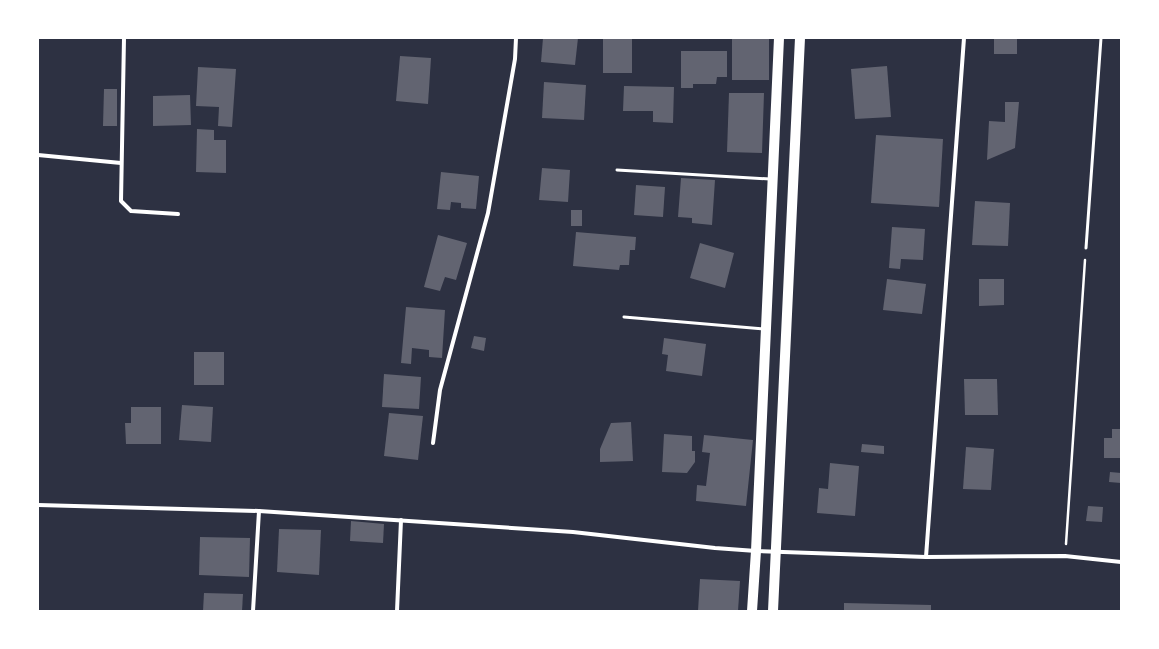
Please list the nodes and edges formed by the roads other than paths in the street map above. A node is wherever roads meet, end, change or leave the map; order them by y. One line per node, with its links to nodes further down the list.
1 (124, 38): 8 (street)
2 (516, 38): 15 (street)
3 (779, 38): 10 (main road)
4 (800, 38): 20 (main road)
5 (964, 38): 21 (street)
6 (1100, 38): 12 (lane)
7 (38, 156): 8 (street)
8 (121, 163): 11 (street)
9 (618, 170): 10 (lane)
10 (772, 180): 14 (main road)
11 (178, 214)
12 (1086, 248)
13 (624, 317): 14 (lane)
14 (765, 329): 19 (main road)
15 (433, 443)
16 (38, 505): 17 (street)
17 (259, 511): 18 (street); 23 (street)
18 (401, 520): 19 (street); 24 (street)
19 (756, 551): 20 (street); 25 (main road)
20 (777, 551): 21 (street); 26 (main road)
21 (926, 557): 22 (street)
22 (1121, 562)
23 (253, 611)
24 (397, 611)
25 (752, 611)
26 (773, 611)

